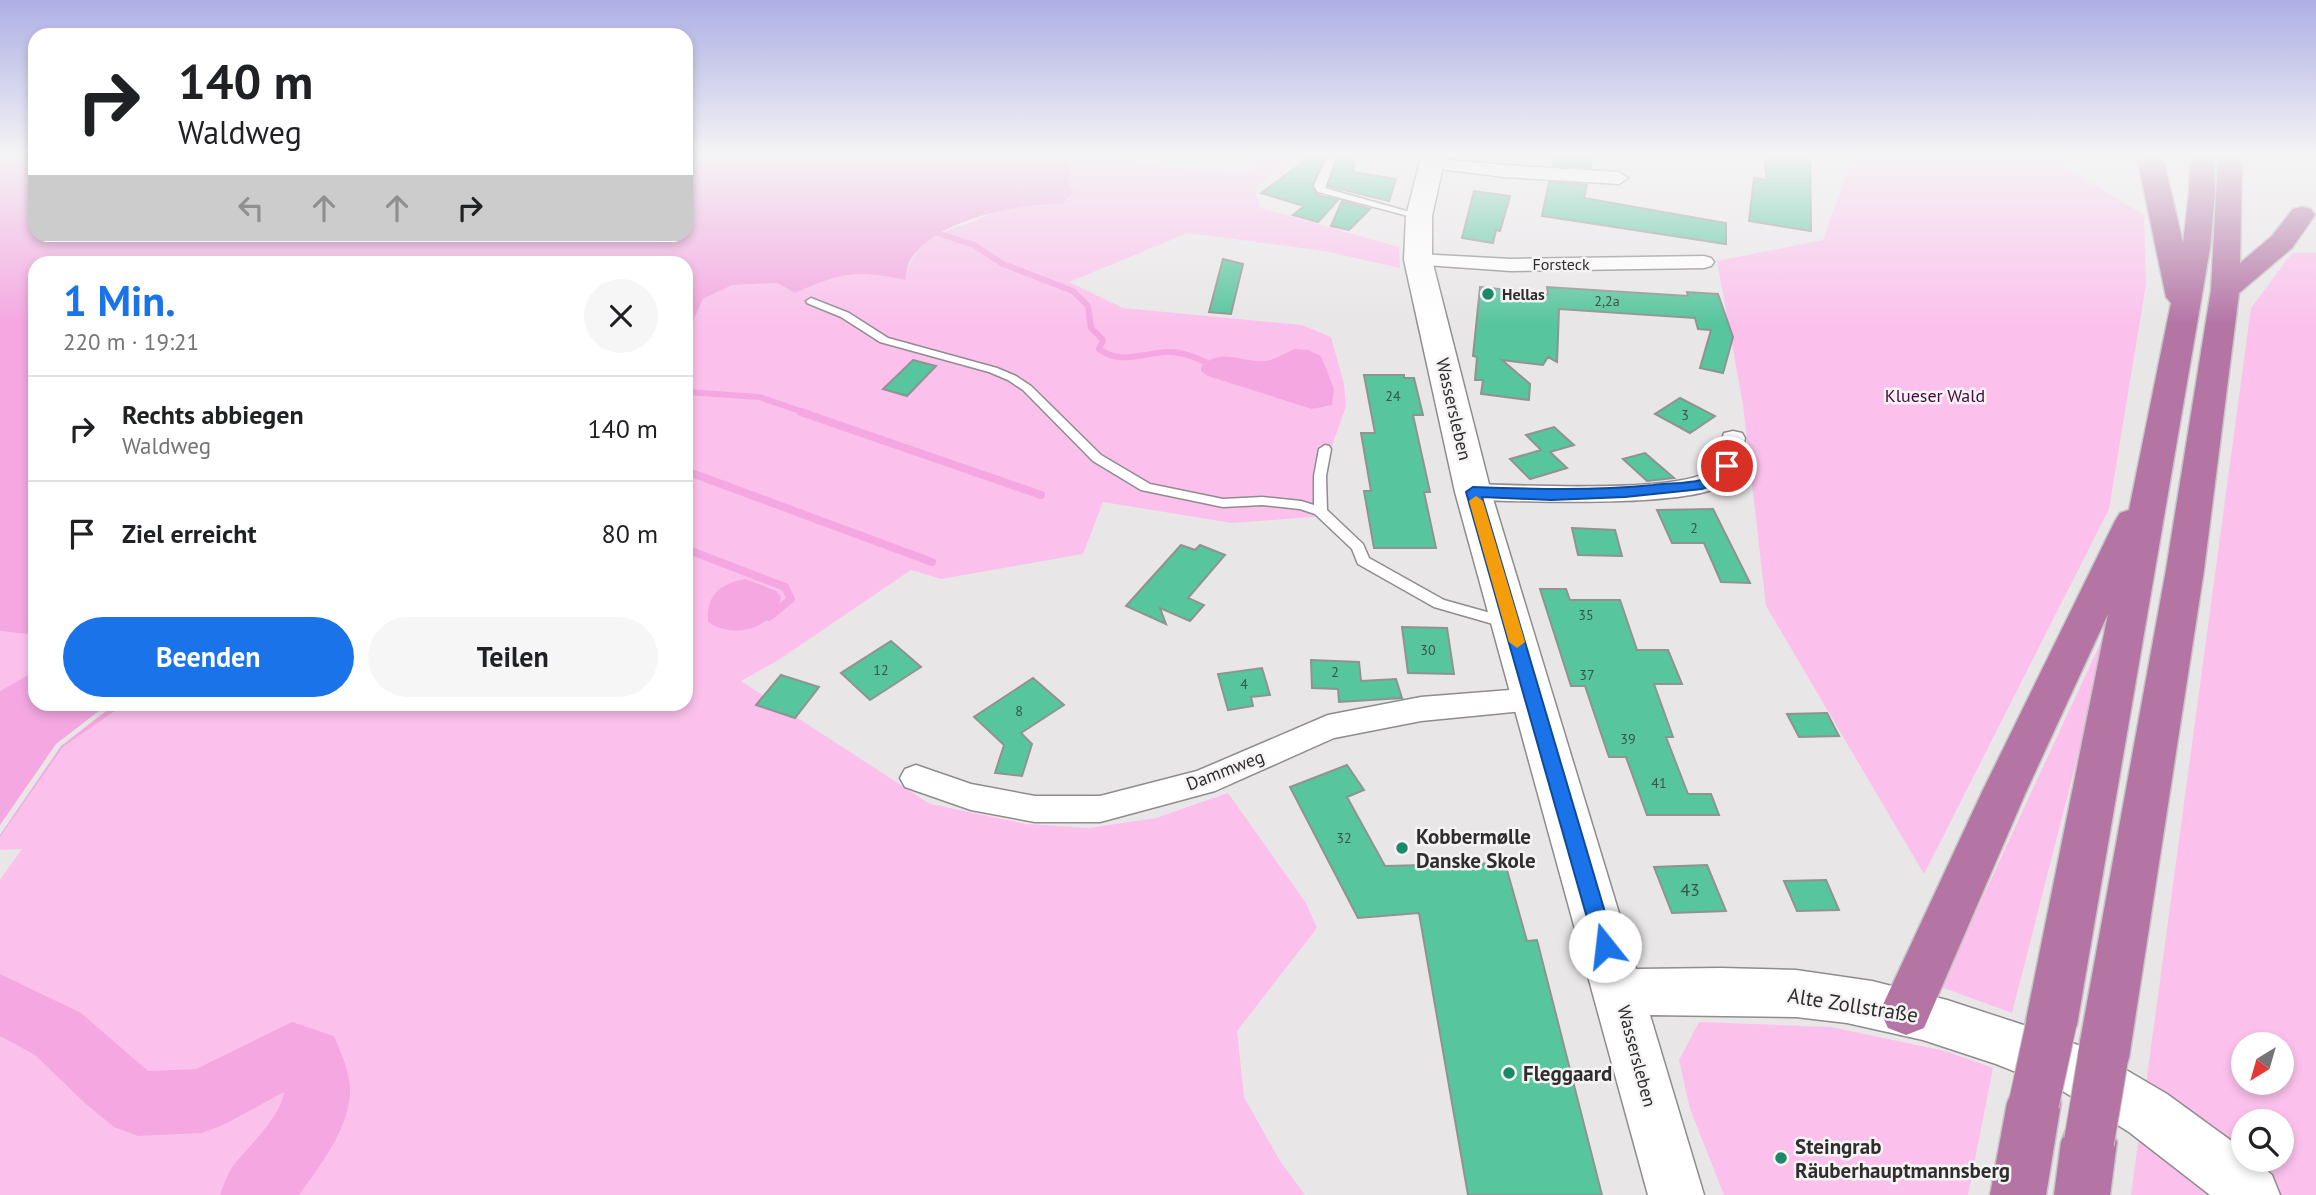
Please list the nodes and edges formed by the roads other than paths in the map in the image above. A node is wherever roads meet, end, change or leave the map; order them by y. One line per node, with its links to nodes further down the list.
1 (1407, 213): 7 (lane)
2 (1420, 213): 7 (street, Wassersleben)
3 (2162, 213): 12 (highway)
4 (2200, 213): 12 (highway)
5 (2228, 213): 10 (highway)
6 (2302, 215): 10 (highway)
7 (1419, 216): 8 (street, Wassersleben)
8 (1418, 260): 9 (street, Forsteck); 16 (street, Wassersleben)
9 (1704, 262)
10 (2225, 290): 23 (highway)
11 (811, 301): 17 (lane)
12 (2183, 307): 15 (highway)
13 (1733, 438): 16 (street)
14 (1325, 449): 17 (lane)
15 (2155, 475): 22 (highway); 25 (highway, bridge)
16 (1473, 492): 18 (street, Wassersleben)
17 (1320, 511): 18 (lane)
18 (1512, 624): 19 (street, Wassersleben)
19 (1534, 699): 20 (street, Dammweg); 21 (street, Wassersleben)
20 (916, 778)
21 (1620, 993): 22 (street, Alte Zollstraße); 24 (street, Wassersleben)
22 (1906, 1011): 23 (street, Alte Zollstraße)
23 (2091, 1064): 26 (highway, bridge); 27 (street, Alte Zollstraße)
24 (1674, 1189)
25 (2018, 1195)
26 (2082, 1195)
27 (2252, 1195)

